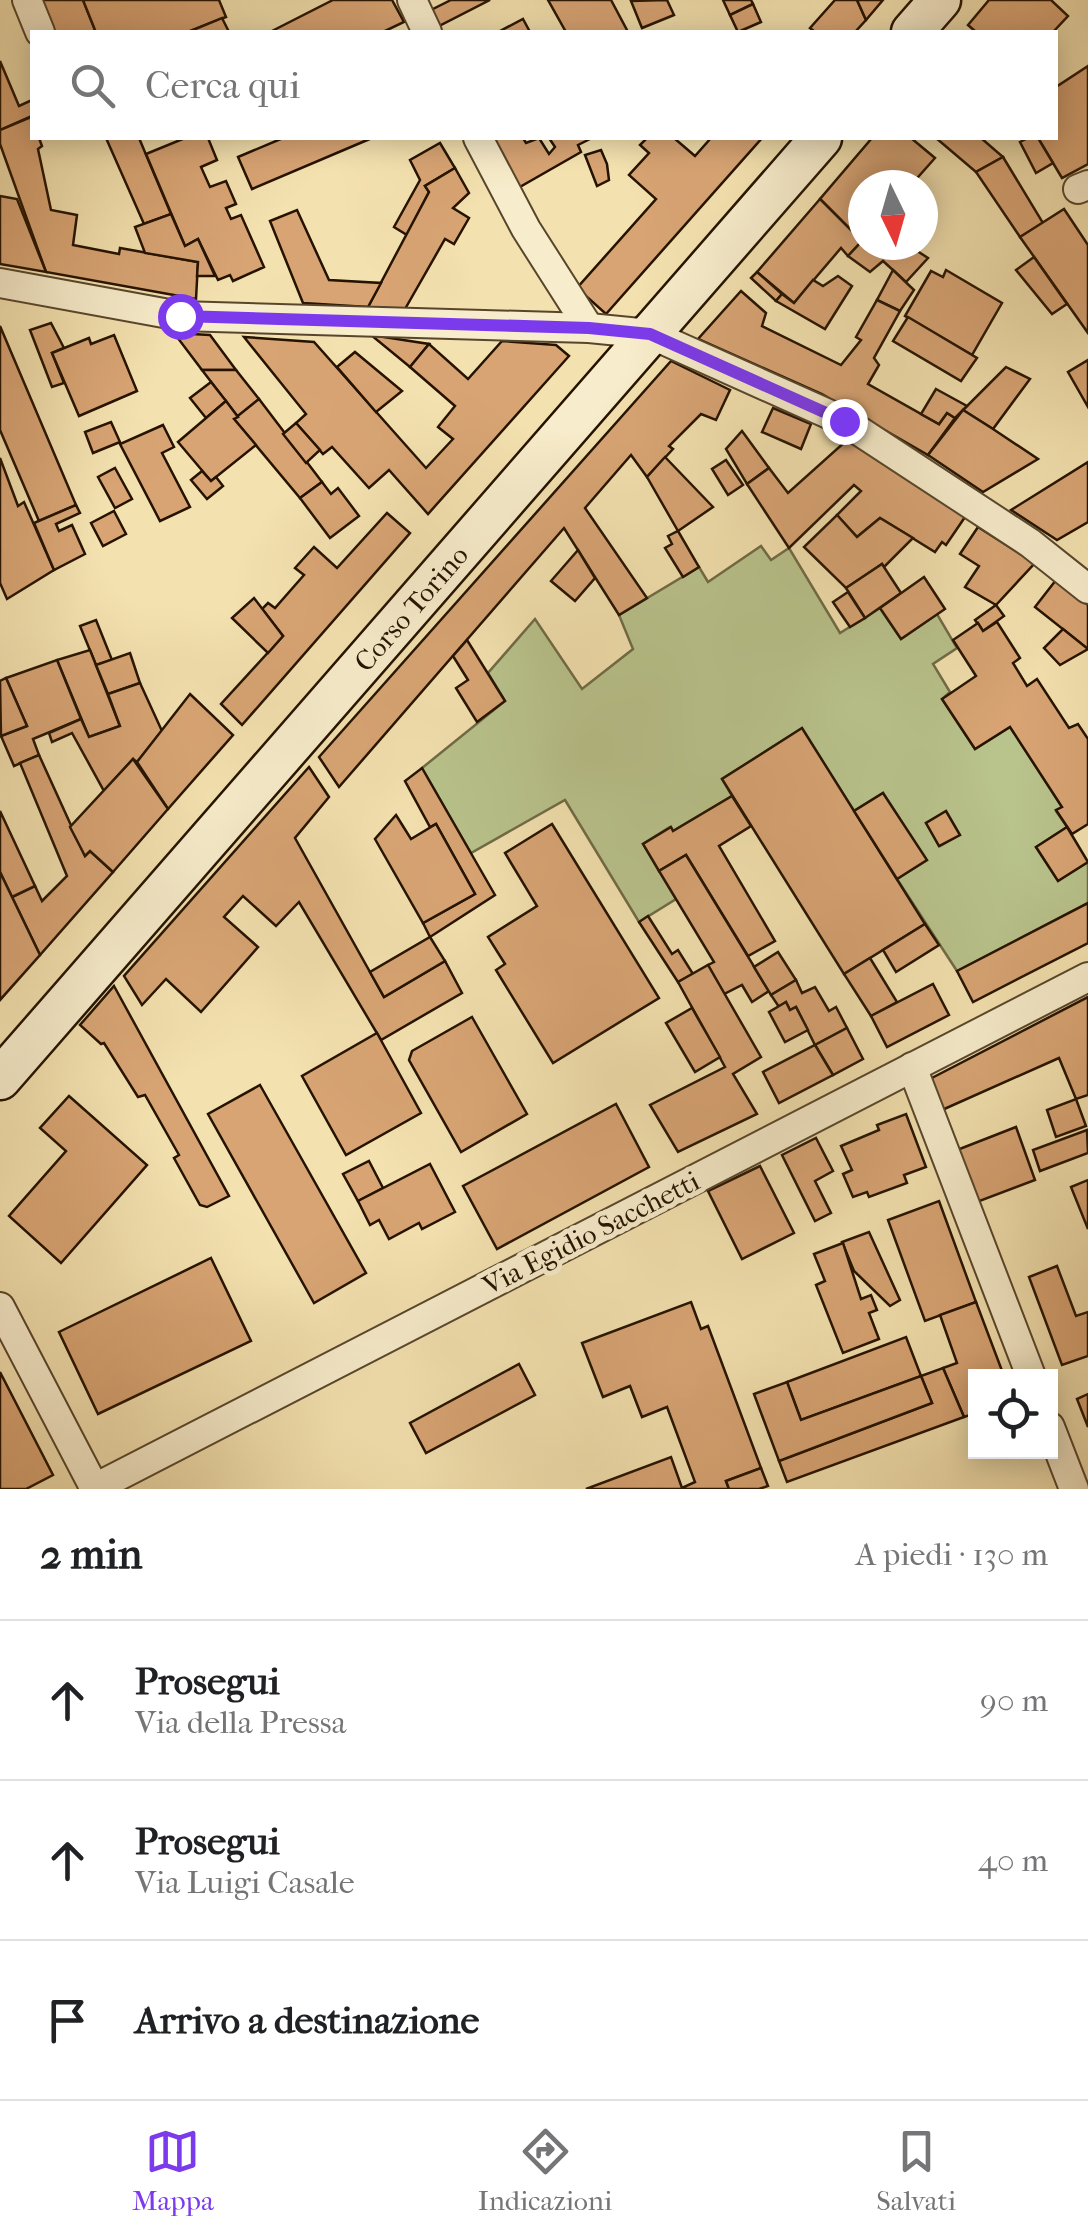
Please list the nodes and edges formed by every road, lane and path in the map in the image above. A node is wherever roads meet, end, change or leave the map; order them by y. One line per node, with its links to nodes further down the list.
1 (26, 0): 4 (street)
2 (412, 0): 5 (street)
3 (940, 0): 6 (main road)
4 (39, 30)
5 (426, 30)
6 (914, 30)
7 (479, 140): 10 (street)
8 (819, 140): 11 (main road, Corso Torino)
9 (0, 283): 10 (street)
10 (589, 328): 11 (street)
11 (650, 334): 12 (street); 15 (main road, Corso Torino)
12 (1088, 590)
13 (1088, 978): 14 (street, Via Egidio Sacchetti)
14 (912, 1067): 17 (street); 19 (street, Via Egidio Sacchetti)
15 (0, 1078)
16 (0, 1307): 19 (street)
17 (1028, 1369)
18 (1058, 1448): 20 (street)
19 (95, 1489)
20 (1074, 1489)

